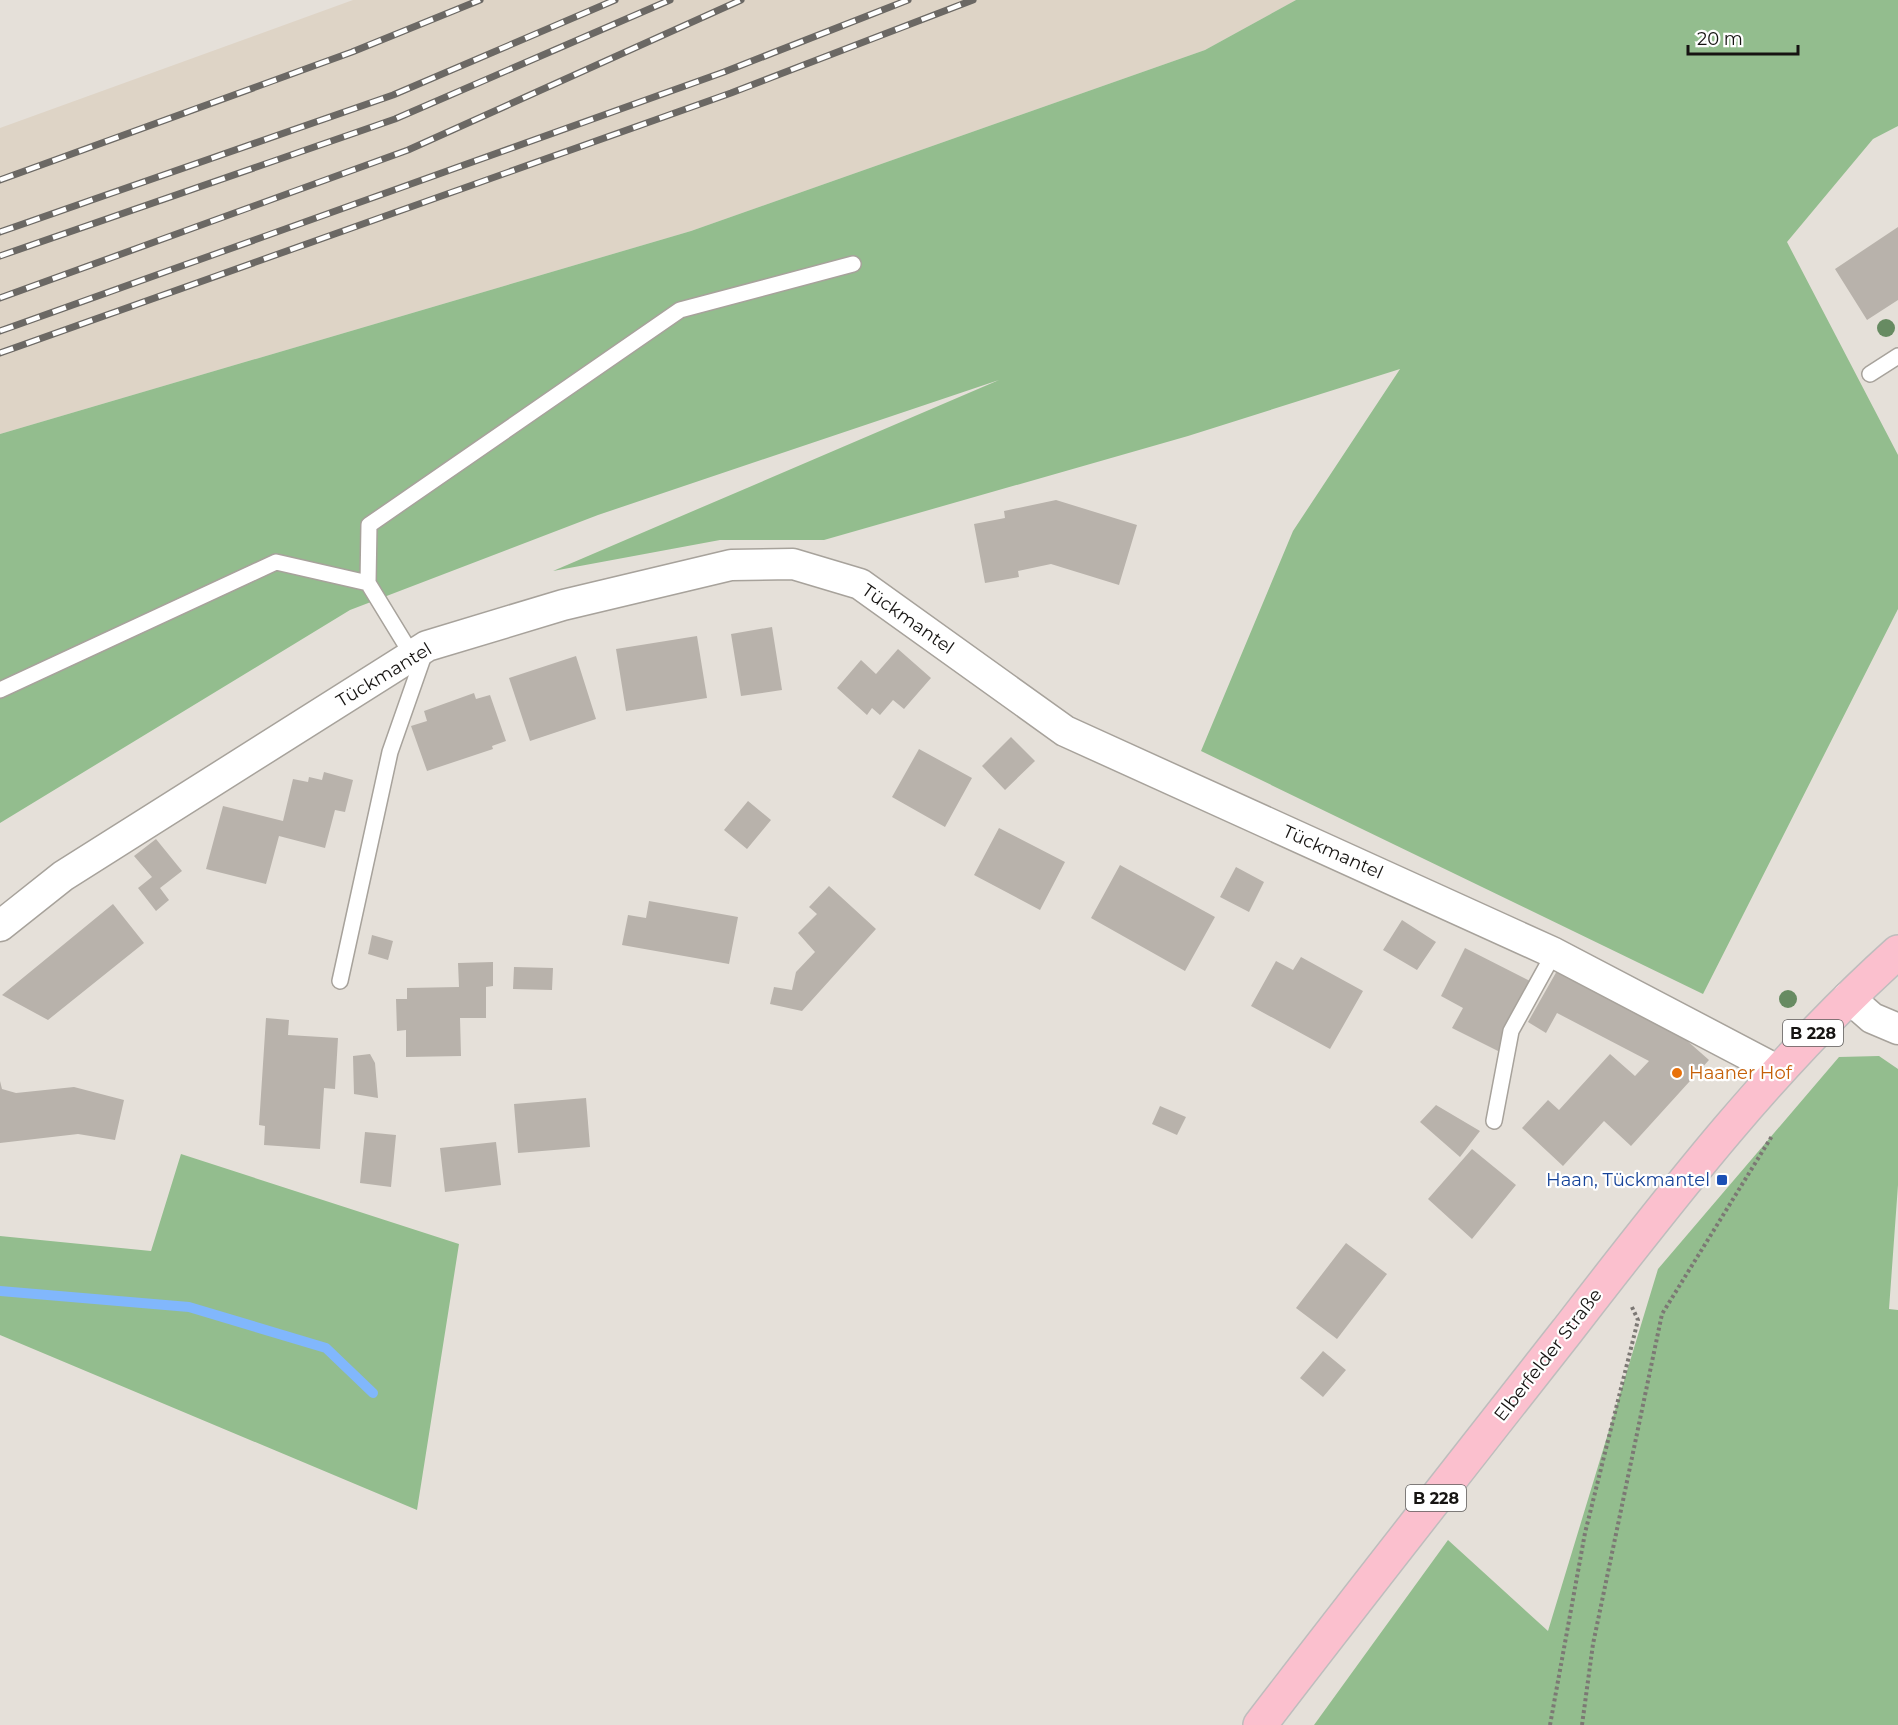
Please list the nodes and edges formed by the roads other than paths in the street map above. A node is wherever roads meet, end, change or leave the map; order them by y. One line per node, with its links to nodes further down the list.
1 (853, 264): 4 (lane)
2 (1898, 356): 3 (lane)
3 (1870, 374)
4 (368, 583): 5 (lane); 6 (lane)
5 (419, 651): 7 (street, Tückmantel); 9 (street, Tückmantel); 10 (lane)
6 (0, 690)
7 (0, 926)
8 (1898, 952): 11 (main road, B 228)
9 (1554, 953): 13 (street, Tückmantel); 14 (lane)
10 (340, 981)
11 (1848, 997): 12 (street); 13 (main road, Elberfelder Straße / B 228)
12 (1898, 1029)
13 (1777, 1070): 15 (main road, Elberfelder Straße / B 228)
14 (1494, 1121)
15 (1260, 1725)

